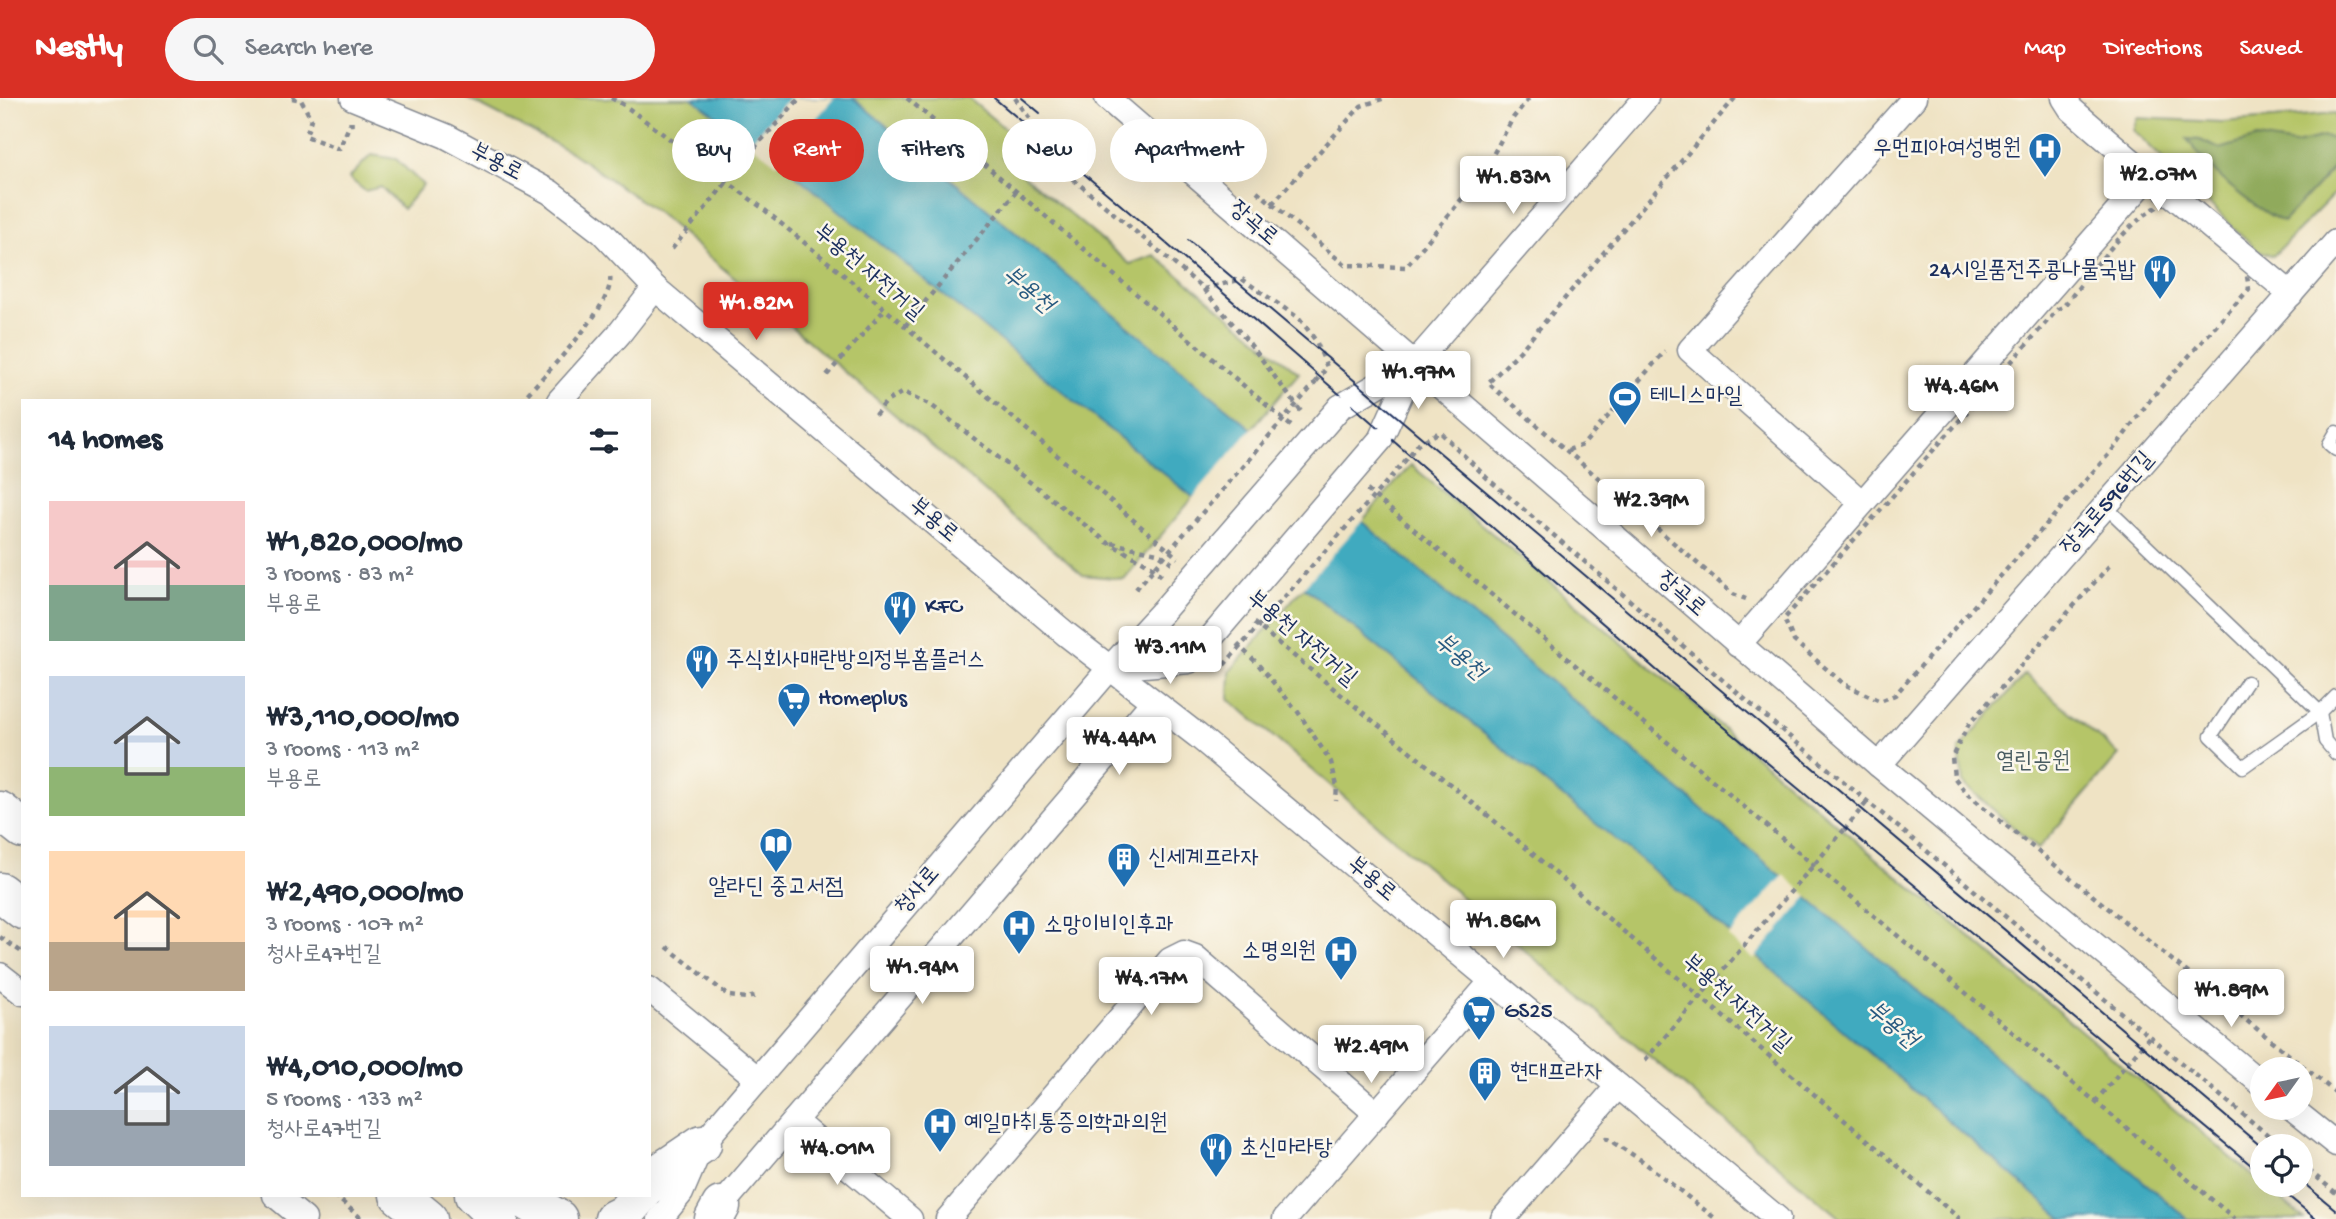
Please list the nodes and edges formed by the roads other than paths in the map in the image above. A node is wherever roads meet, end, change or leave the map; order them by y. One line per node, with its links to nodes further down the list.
1 (353, 98): 8 (street, 부용로)
2 (1107, 98): 10 (street, 장곡로)
3 (1646, 98): 10 (street)
4 (1914, 98): 14 (street)
5 (2064, 98): 6 (street)
6 (2149, 176): 9 (street); 14 (street)
7 (2336, 242): 9 (street, 장곡로596번길)
8 (655, 288): 11 (street); 17 (street, 부용로)
9 (2291, 294): 15 (street, 장곡로596번길)
10 (1414, 364): 16 (street, 장곡로); 17 (street, 청사로, bridge); 17 (street, bridge)
11 (561, 399)
12 (2336, 432): 13 (lane)
13 (2336, 450)
14 (1862, 503): 16 (street)
15 (2105, 506): 21 (lane); 23 (street, 장곡로596번길)
16 (1738, 645): 23 (street, 장곡로)
17 (1110, 668): 20 (street, 부용로); 33 (street, 청사로)
18 (2248, 682): 21 (lane)
19 (2336, 696): 21 (lane)
20 (1153, 702): 29 (street, 부용로); 37 (street)
21 (2320, 712): 22 (lane)
22 (2336, 754)
23 (1879, 765): 32 (street, 장곡로)
24 (0, 811): 25 (main road)
25 (21, 827)
26 (0, 892): 27 (main road)
27 (21, 908)
28 (0, 975): 30 (street)
29 (1492, 981): 34 (street, 부용로); 35 (street)
30 (21, 991)
31 (651, 991): 33 (street)
32 (2250, 1074)
33 (758, 1079): 38 (street, 청사로)
34 (1618, 1086): 56 (street); 57 (street, 부용로)
35 (1377, 1114): 54 (street); 55 (street)
36 (2306, 1120): 39 (street)
37 (794, 1121): 46 (street); 53 (street)
38 (702, 1144): 40 (main road); 52 (street, 청사로)
39 (2336, 1144)
40 (651, 1183)
41 (277, 1197): 47 (street)
42 (401, 1197): 48 (main road)
43 (476, 1197): 49 (main road)
44 (520, 1197): 50 (main road)
45 (638, 1197): 51 (main road)
46 (714, 1215)
47 (304, 1219)
48 (428, 1219)
49 (499, 1219)
50 (558, 1219)
51 (614, 1219)
52 (660, 1219)
53 (909, 1219)
54 (948, 1219)
55 (1285, 1219)
56 (1503, 1219)
57 (1779, 1219)

